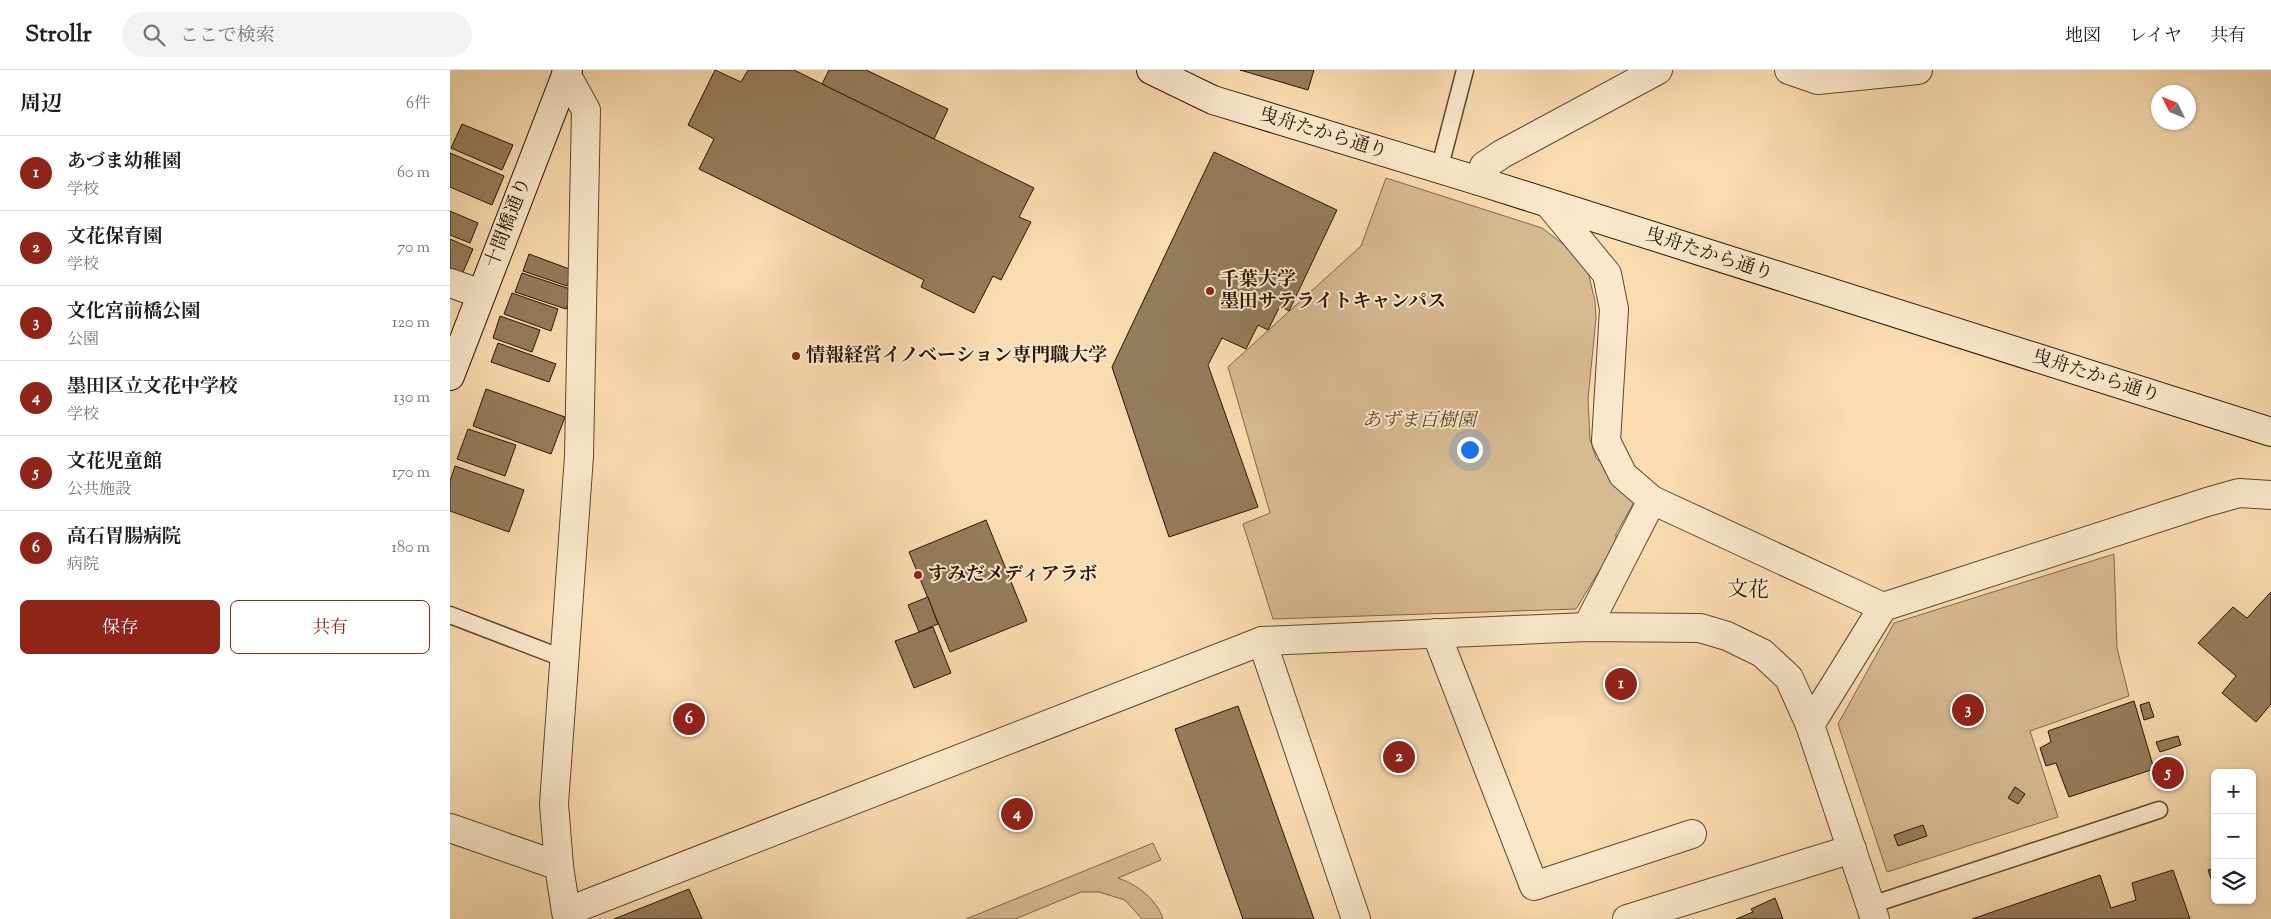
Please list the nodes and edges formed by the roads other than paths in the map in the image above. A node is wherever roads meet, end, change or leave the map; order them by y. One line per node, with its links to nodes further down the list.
1 (1151, 70): 7 (street, 曳舟たから通り)
2 (1466, 70): 7 (lane)
3 (1658, 70): 8 (street)
4 (1789, 70): 5 (street)
5 (1918, 70)
6 (567, 72): 11 (street, 十間橋通り); 21 (street)
7 (1439, 170): 8 (street, 曳舟たから通り)
8 (1479, 181): 9 (street, 曳舟たから通り)
9 (1550, 204): 13 (street, 曳舟たから通り); 15 (street)
10 (450, 283): 11 (street)
11 (481, 294): 12 (street, 十間橋通り)
12 (450, 376)
13 (2271, 432)
14 (2271, 495): 16 (street)
15 (1652, 500): 16 (street); 18 (street)
16 (1883, 607): 22 (street)
17 (450, 615): 21 (lane)
18 (1587, 627): 19 (street); 22 (street)
19 (1436, 633): 20 (street); 25 (street)
20 (1262, 641): 29 (street); 30 (street)
21 (565, 659): 27 (street)
22 (1810, 725): 26 (street)
23 (2159, 810): 28 (lane)
24 (450, 828): 27 (street)
25 (1692, 834)
26 (1852, 849): 28 (street); 31 (street)
27 (559, 866): 29 (street)
28 (1873, 912)
29 (567, 916)
30 (1356, 919)
31 (1627, 919)

